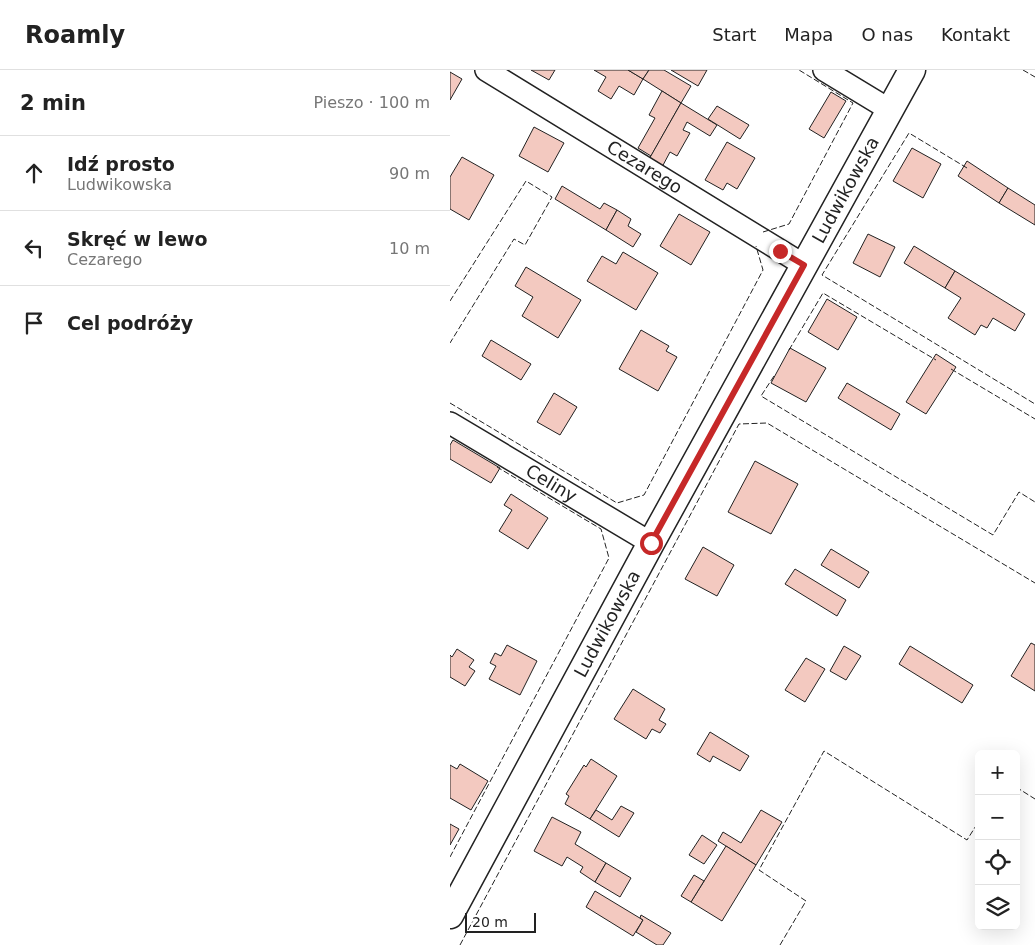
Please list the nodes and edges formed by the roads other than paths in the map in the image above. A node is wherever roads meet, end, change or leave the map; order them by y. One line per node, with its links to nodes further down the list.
1 (486, 70): 5 (street, Cezarego)
2 (824, 70): 4 (street)
3 (912, 70): 4 (street, Ludwikowska)
4 (890, 110): 5 (street, Ludwikowska)
5 (804, 265): 7 (street, Ludwikowska)
6 (450, 423): 7 (street, Celiny)
7 (651, 543): 8 (street, Ludwikowska)
8 (451, 910)

